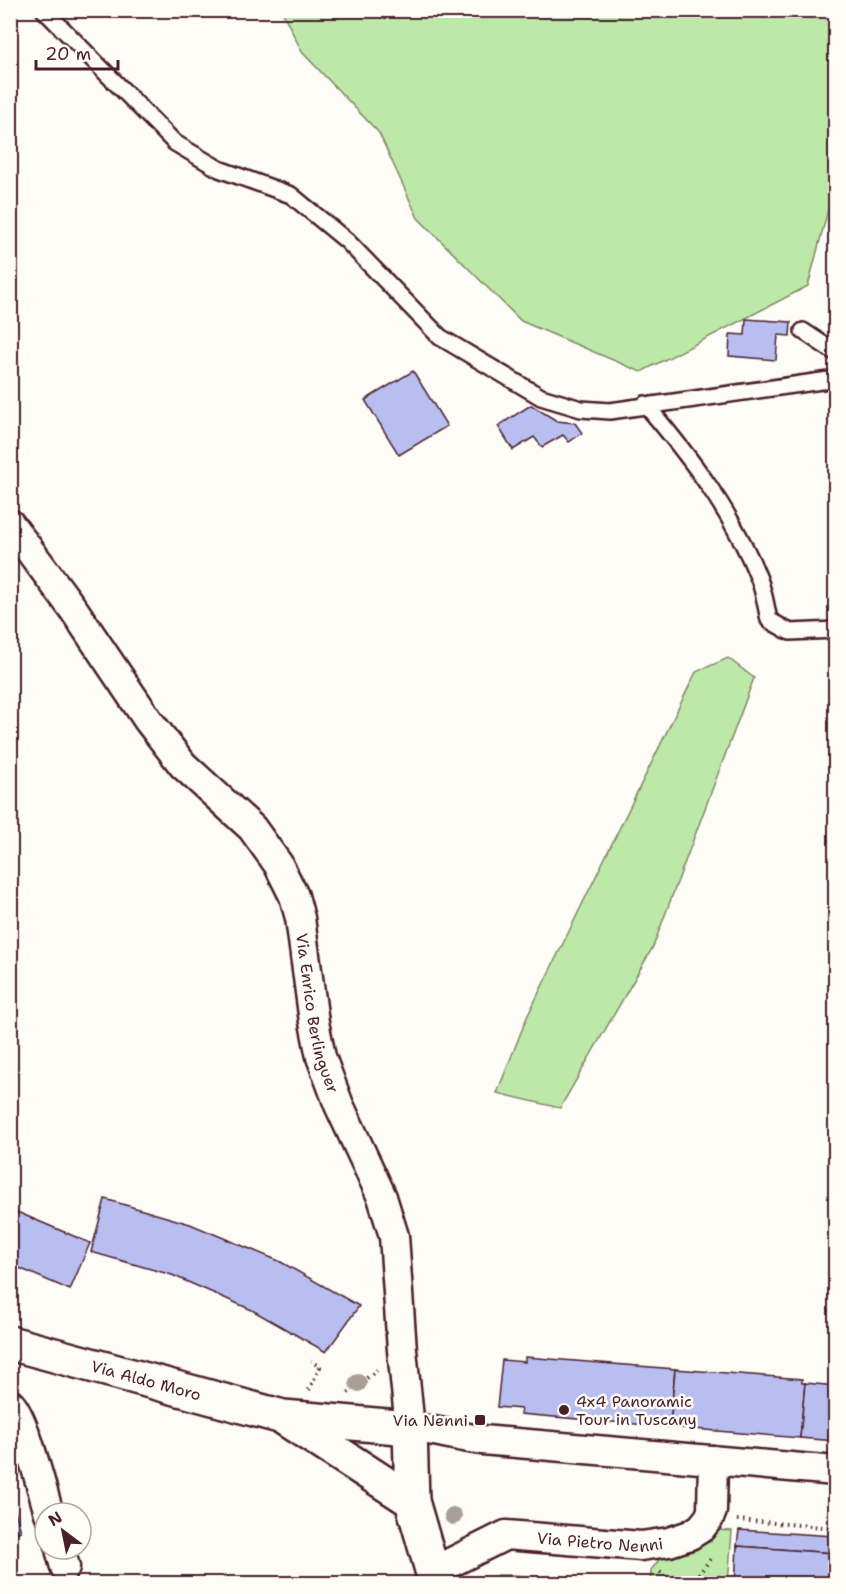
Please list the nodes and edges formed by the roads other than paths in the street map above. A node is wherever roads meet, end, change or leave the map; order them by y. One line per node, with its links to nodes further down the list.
1 (44, 10): 5 (lane)
2 (804, 331): 3 (lane)
3 (836, 353)
4 (836, 379): 5 (lane)
5 (645, 404): 7 (lane)
6 (10, 524): 11 (street, Via Enrico Berlinguer)
7 (836, 630)
8 (10, 1343): 10 (street, Via Aldo Moro)
9 (10, 1404): 14 (street)
10 (283, 1417): 11 (street, Via Aldo Moro); 15 (street, Via Aldo Moro)
11 (410, 1428): 12 (street); 15 (street, Via Enrico Berlinguer)
12 (713, 1460): 13 (street); 16 (street, Via Pietro Nenni)
13 (836, 1472)
14 (45, 1501)
15 (412, 1501): 16 (street, Via Enrico Berlinguer)
16 (434, 1578)

